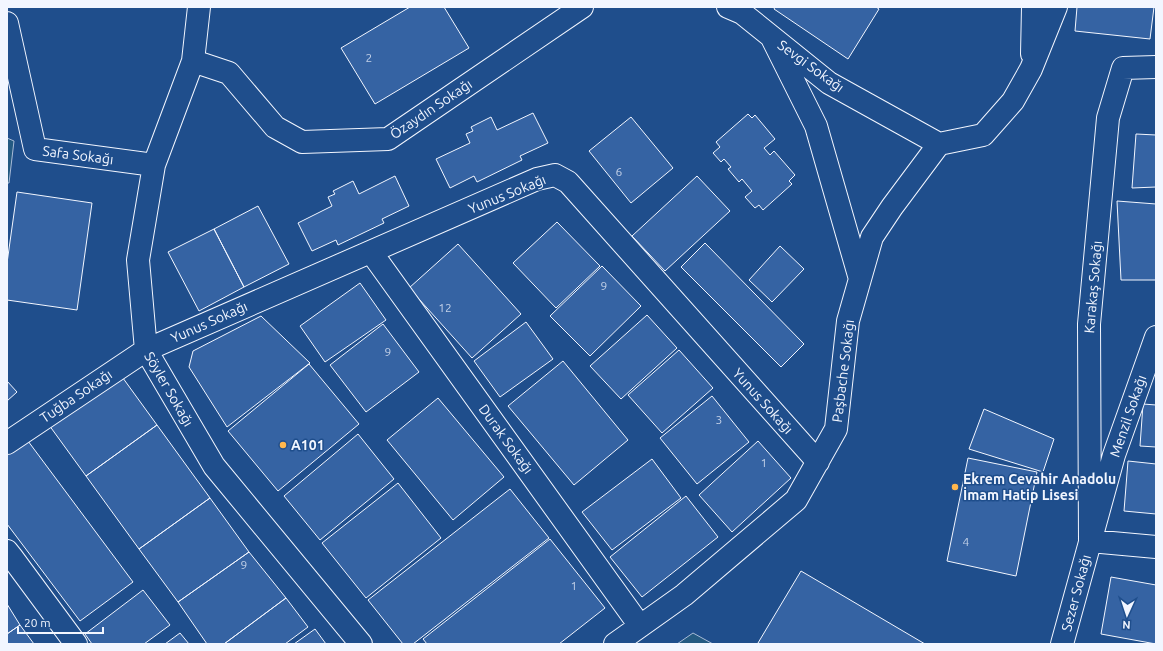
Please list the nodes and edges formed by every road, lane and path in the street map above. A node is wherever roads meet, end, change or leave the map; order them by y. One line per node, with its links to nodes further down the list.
1 (199, 7): 8 (street)
2 (582, 7): 8 (street, Özaydın Sokağı)
3 (728, 7): 7 (street, Sevgi Sokağı)
4 (1033, 7): 10 (street)
5 (1056, 7): 10 (street)
6 (7, 23): 12 (street, Safa Sokağı)
7 (772, 38): 11 (street, Sevgi Sokağı); 14 (street)
8 (193, 61): 12 (street, Söyler Sokağı)
9 (1156, 67): 19 (street, Karakaş Sokağı)
10 (1031, 69): 11 (street)
11 (939, 144): 14 (street, Paşbache Sokağı)
12 (154, 165): 16 (street, Söyler Sokağı)
13 (371, 252): 16 (street, Yunus Sokağı); 18 (street, Yunus Sokağı); 22 (street, Durak Sokağı)
14 (860, 279): 18 (street, Paşbache Sokağı)
15 (1156, 337): 19 (street, Menzil Sokağı)
16 (146, 350): 17 (street, Tuğba Sokağı); 24 (street, Söyler Sokağı)
17 (7, 443)
18 (818, 462): 22 (street, Paşbache Sokağı)
19 (1090, 541): 20 (street); 26 (street, Sezer Sokağı)
20 (1156, 547)
21 (7, 551): 23 (street)
22 (640, 626): 25 (street, Paşbache Sokağı)
23 (76, 644)
24 (361, 644)
25 (615, 644)
26 (1062, 644)

